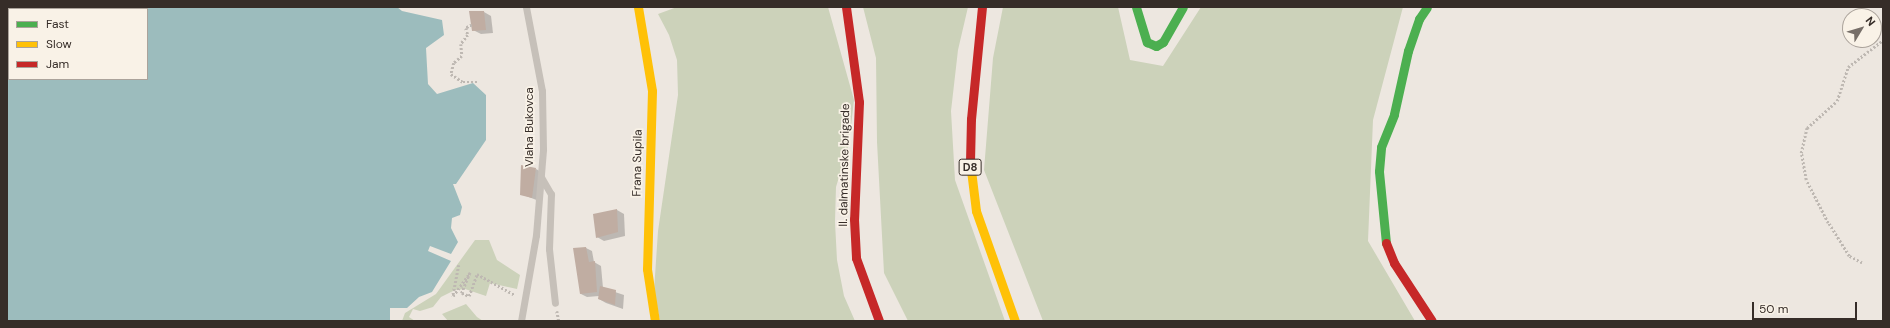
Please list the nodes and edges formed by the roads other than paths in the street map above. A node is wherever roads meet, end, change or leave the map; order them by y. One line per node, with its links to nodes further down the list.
1 (526, 7): 8 (lane, Vlaha Bukovca)
2 (638, 7): 11 (street, Frana Supila)
3 (846, 7): 12 (street, II. dalmatinske brigade)
4 (982, 7): 13 (street, D8)
5 (1136, 7): 6 (street)
6 (1183, 7)
7 (1426, 7): 14 (street)
8 (541, 177): 9 (lane, Vlaha Bukovca); 10 (lane, Vlaha Bukovca)
9 (555, 303)
10 (521, 321)
11 (655, 321)
12 (879, 321)
13 (1015, 321)
14 (1432, 321)

